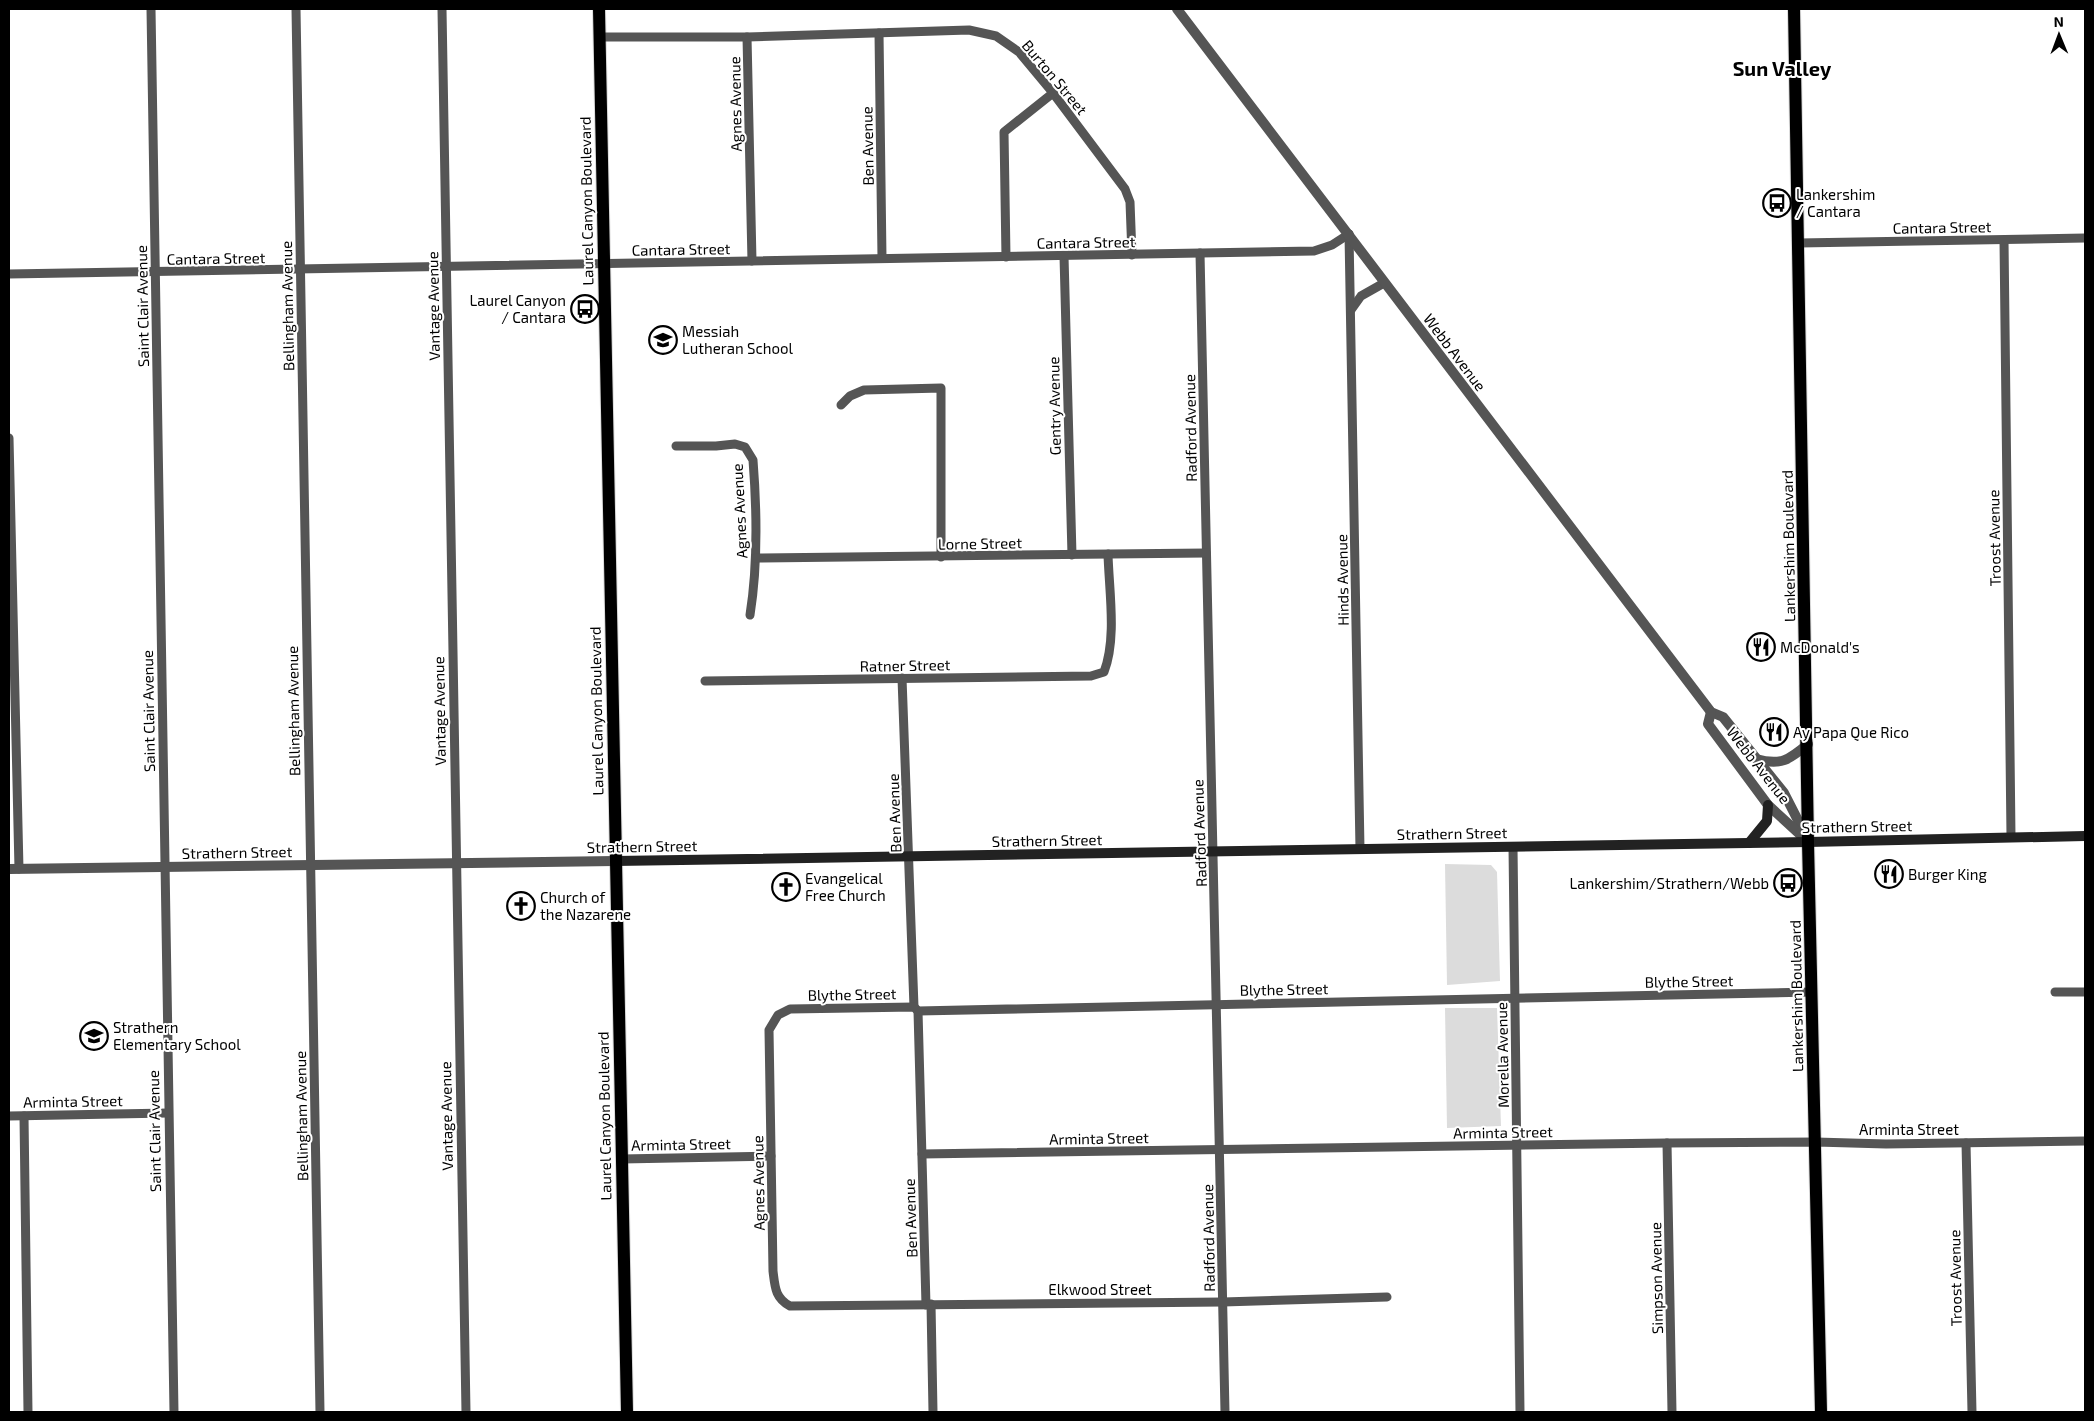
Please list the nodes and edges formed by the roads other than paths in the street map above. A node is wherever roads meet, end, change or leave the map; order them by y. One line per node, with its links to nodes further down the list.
1 (151, 9): 24 (street, Saint Clair Avenue)
2 (296, 9): 23 (street, Bellingham Avenue)
3 (442, 9): 22 (street, Vantage Avenue)
4 (599, 9): 8 (main road, Laurel Canyon Boulevard)
5 (1177, 9): 11 (street, Webb Avenue)
6 (1794, 9): 14 (main road, Lankershim Boulevard)
7 (879, 33): 9 (street, Burton Street); 10 (street, Burton Street); 19 (street, Ben Avenue)
8 (599, 37): 9 (street, Burton Street); 21 (main road, Laurel Canyon Boulevard)
9 (747, 37): 20 (street, Agnes Avenue)
10 (1053, 93): 16 (street, Burton Street); 18 (street)
11 (1349, 234): 15 (street, Cantara Street); 26 (street, Webb Avenue); 27 (street, Hinds Avenue)
12 (2085, 238): 13 (street, Cantara Street)
13 (2004, 240): 14 (street, Cantara Street); 43 (street, Troost Avenue)
14 (1799, 243): 40 (main road, Lankershim Boulevard)
15 (1200, 253): 16 (street, Cantara Street); 31 (street, Radford Avenue)
16 (1132, 254): 17 (street, Cantara Street)
17 (1064, 256): 18 (street, Cantara Street); 33 (street, Gentry Avenue)
18 (1006, 257): 19 (street, Cantara Street)
19 (882, 258): 20 (street, Cantara Street)
20 (752, 261): 21 (street, Cantara Street)
21 (603, 263): 22 (street, Cantara Street); 51 (main road, Laurel Canyon Boulevard)
22 (446, 266): 23 (street, Cantara Street); 52 (street, Vantage Avenue)
23 (300, 270): 24 (street, Cantara Street); 53 (street, Bellingham Avenue)
24 (155, 273): 25 (street, Cantara Street); 55 (street, Saint Clair Avenue)
25 (9, 274)
26 (1384, 283): 27 (street); 39 (street, Webb Avenue)
27 (1351, 310): 48 (street, Hinds Avenue)
28 (841, 405): 34 (street)
29 (9, 438): 54 (street)
30 (676, 446): 35 (street, Agnes Avenue)
31 (1206, 553): 32 (street, Lorne Street); 49 (street, Radford Avenue)
32 (1108, 554): 33 (street, Lorne Street); 37 (street, Ratner Street)
33 (1072, 555): 34 (street, Lorne Street)
34 (941, 557): 35 (street, Lorne Street)
35 (756, 558): 36 (street, Agnes Avenue)
36 (750, 615)
37 (902, 678): 38 (street, Ratner Street); 50 (street, Ben Avenue)
38 (705, 681)
39 (1711, 712): 41 (street, Webb Avenue); 42 (street, Webb Avenue)
40 (1808, 744): 41 (street); 45 (main road, Lankershim Boulevard)
41 (1756, 759): 45 (street, Webb Avenue)
42 (1768, 805): 45 (street, Webb Avenue); 46 (main road)
43 (2011, 836): 44 (main road, Strathern Street); 45 (main road, Strathern Street)
44 (2085, 836)
45 (1808, 842): 46 (main road, Strathern Street); 56 (main road, Lankershim Boulevard)
46 (1749, 843): 47 (main road, Strathern Street)
47 (1513, 847): 48 (main road, Strathern Street); 59 (street, Morella Avenue)
48 (1360, 849): 49 (main road, Strathern Street)
49 (1213, 852): 50 (main road, Strathern Street); 60 (street, Radford Avenue)
50 (909, 857): 51 (main road, Strathern Street); 61 (street, Ben Avenue)
51 (615, 861): 52 (street, Strathern Street); 74 (main road, Laurel Canyon Boulevard)
52 (455, 864): 53 (street, Strathern Street); 82 (street, Vantage Avenue)
53 (310, 866): 55 (street, Strathern Street); 81 (street, Bellingham Avenue)
54 (14, 869): 55 (street, Strathern Street)
55 (164, 869): 63 (street, Saint Clair Avenue)
56 (1812, 992): 59 (street, Blythe Street); 67 (main road, Lankershim Boulevard)
57 (2055, 992): 58 (street)
58 (2085, 992)
59 (1515, 998): 60 (street, Blythe Street); 70 (street, Morella Avenue)
60 (1216, 1004): 61 (street, Blythe Street); 71 (street, Radford Avenue)
61 (916, 1009): 62 (street, Blythe Street); 72 (street, Ben Avenue)
62 (769, 1030): 73 (street, Agnes Avenue)
63 (168, 1113): 65 (street, Arminta Street); 80 (street, Saint Clair Avenue)
64 (9, 1116): 65 (street, Arminta Street)
65 (24, 1116): 79 (street)
66 (2085, 1141): 69 (street, Arminta Street)
67 (1816, 1142): 68 (street, Arminta Street); 69 (street, Arminta Street); 88 (main road, Lankershim Boulevard)
68 (1667, 1143): 70 (street, Arminta Street); 87 (street, Simpson Avenue)
69 (1966, 1143): 89 (street, Troost Avenue)
70 (1518, 1146): 71 (street, Arminta Street); 86 (street, Morella Avenue)
71 (1220, 1151): 72 (street, Arminta Street); 76 (street, Radford Avenue)
72 (922, 1154): 77 (street, Ben Avenue)
73 (771, 1156): 74 (street, Arminta Street); 78 (street, Agnes Avenue)
74 (622, 1160): 83 (main road, Laurel Canyon Boulevard)
75 (1387, 1297): 76 (street, Elkwood Street)
76 (1223, 1302): 77 (street, Elkwood Street); 85 (street, Radford Avenue)
77 (929, 1304): 78 (street, Elkwood Street); 84 (street, Ben Avenue)
78 (814, 1306)
79 (28, 1412)
80 (174, 1412)
81 (320, 1412)
82 (466, 1412)
83 (627, 1412)
84 (933, 1412)
85 (1225, 1412)
86 (1520, 1412)
87 (1672, 1412)
88 (1821, 1412)
89 (1972, 1412)

